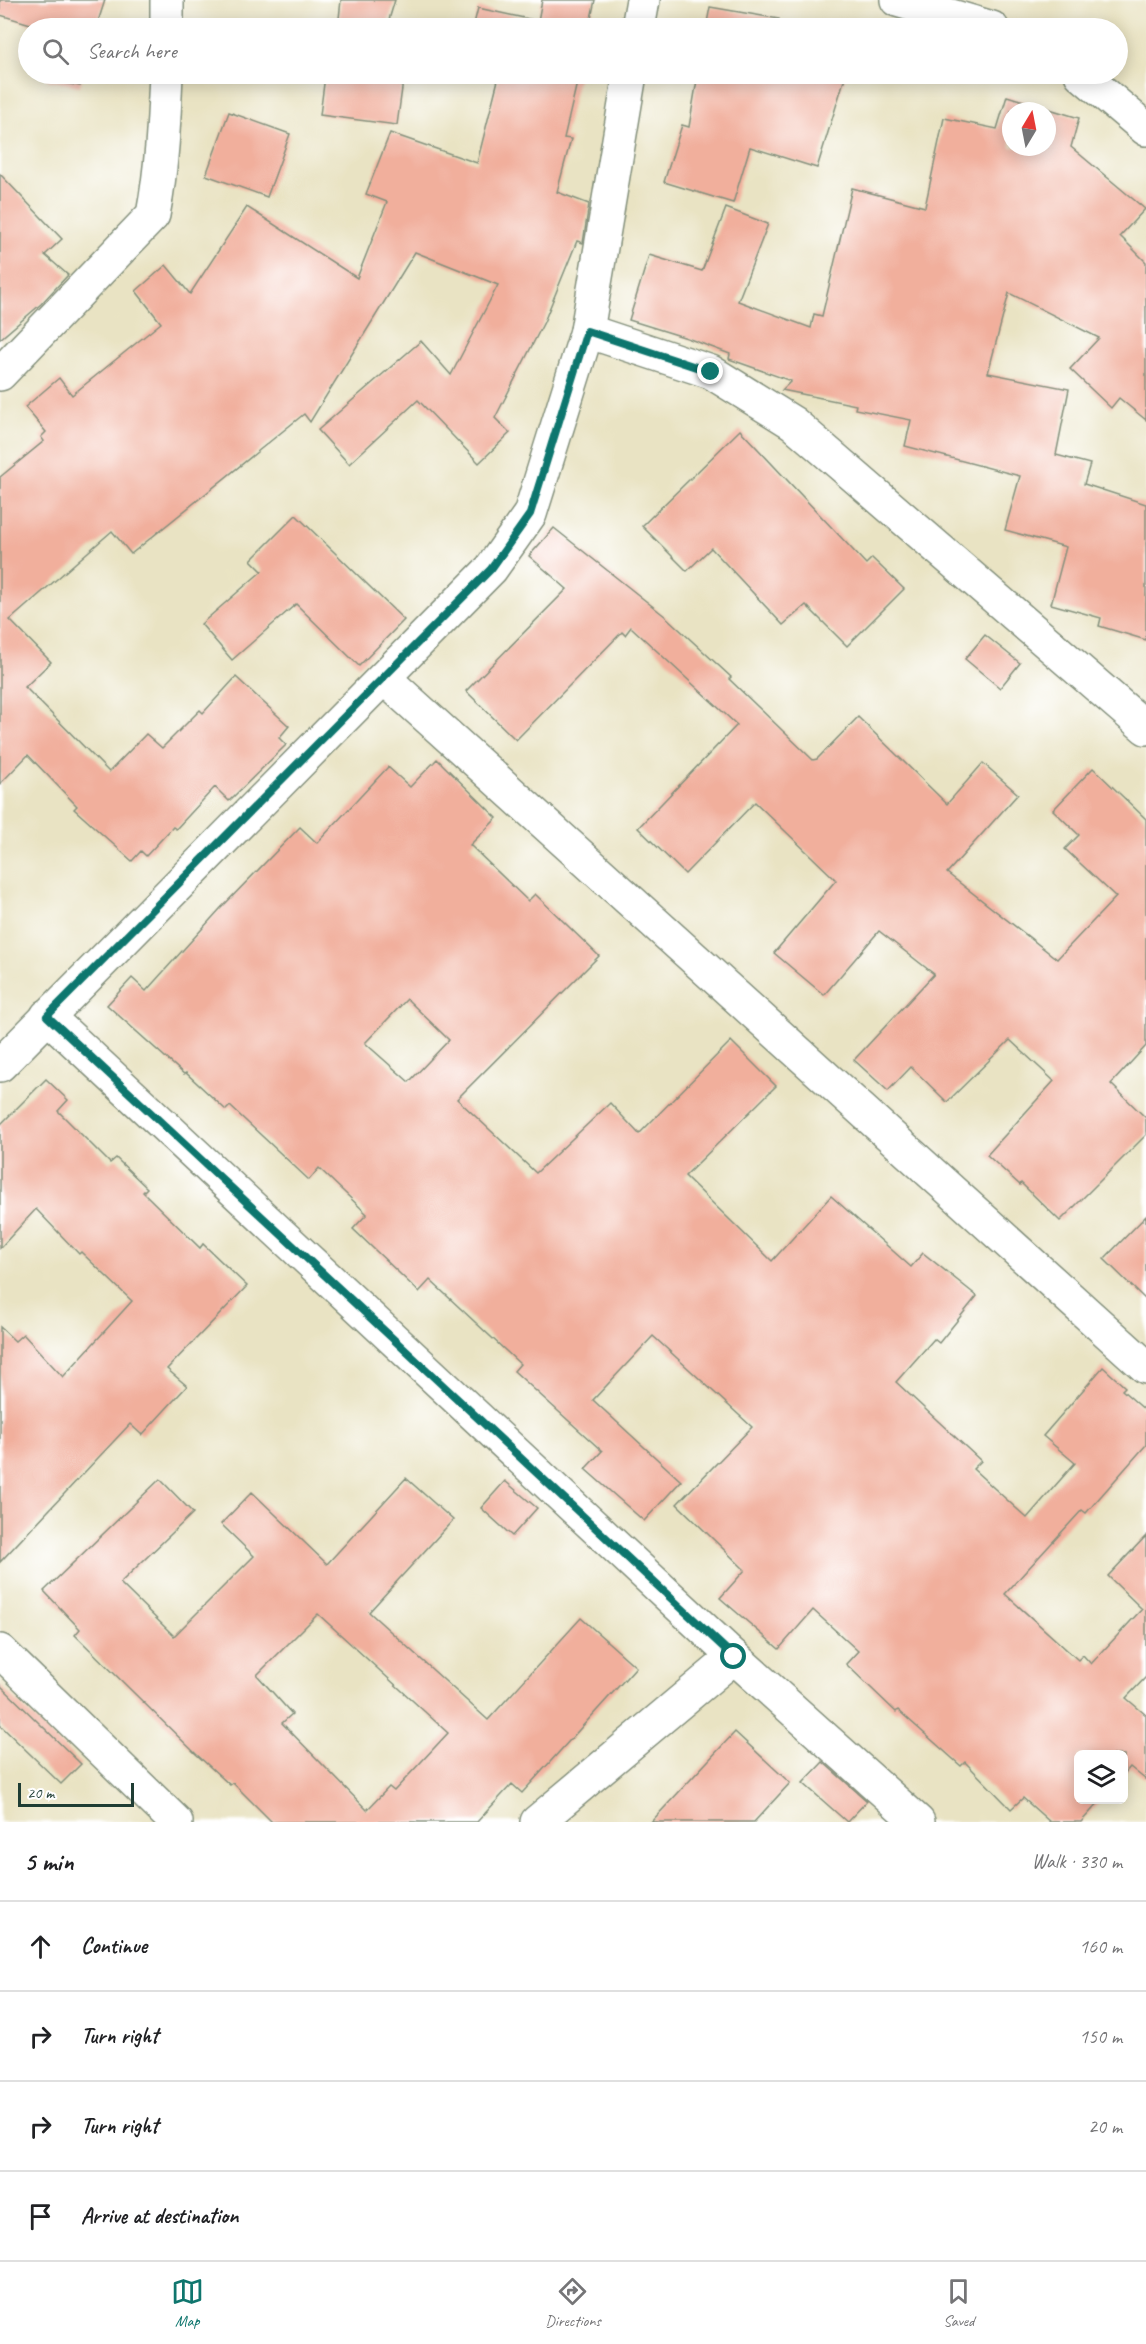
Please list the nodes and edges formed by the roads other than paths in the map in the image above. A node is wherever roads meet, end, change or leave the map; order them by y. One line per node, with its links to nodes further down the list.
1 (167, 0): 4 (street)
2 (643, 0): 5 (street)
3 (897, 0): 6 (street)
4 (166, 18)
5 (640, 18)
6 (958, 18)
7 (165, 84): 12 (street)
8 (628, 84): 11 (street)
9 (1093, 84): 10 (street)
10 (1146, 129)
11 (587, 331): 13 (street); 14 (street)
12 (0, 374)
13 (384, 678): 15 (street); 17 (street)
14 (1146, 728)
15 (47, 1016): 16 (street); 19 (street)
16 (0, 1065)
17 (1146, 1367)
18 (0, 1651): 20 (street)
19 (734, 1657): 21 (street); 22 (street)
20 (176, 1822)
21 (537, 1822)
22 (918, 1822)

